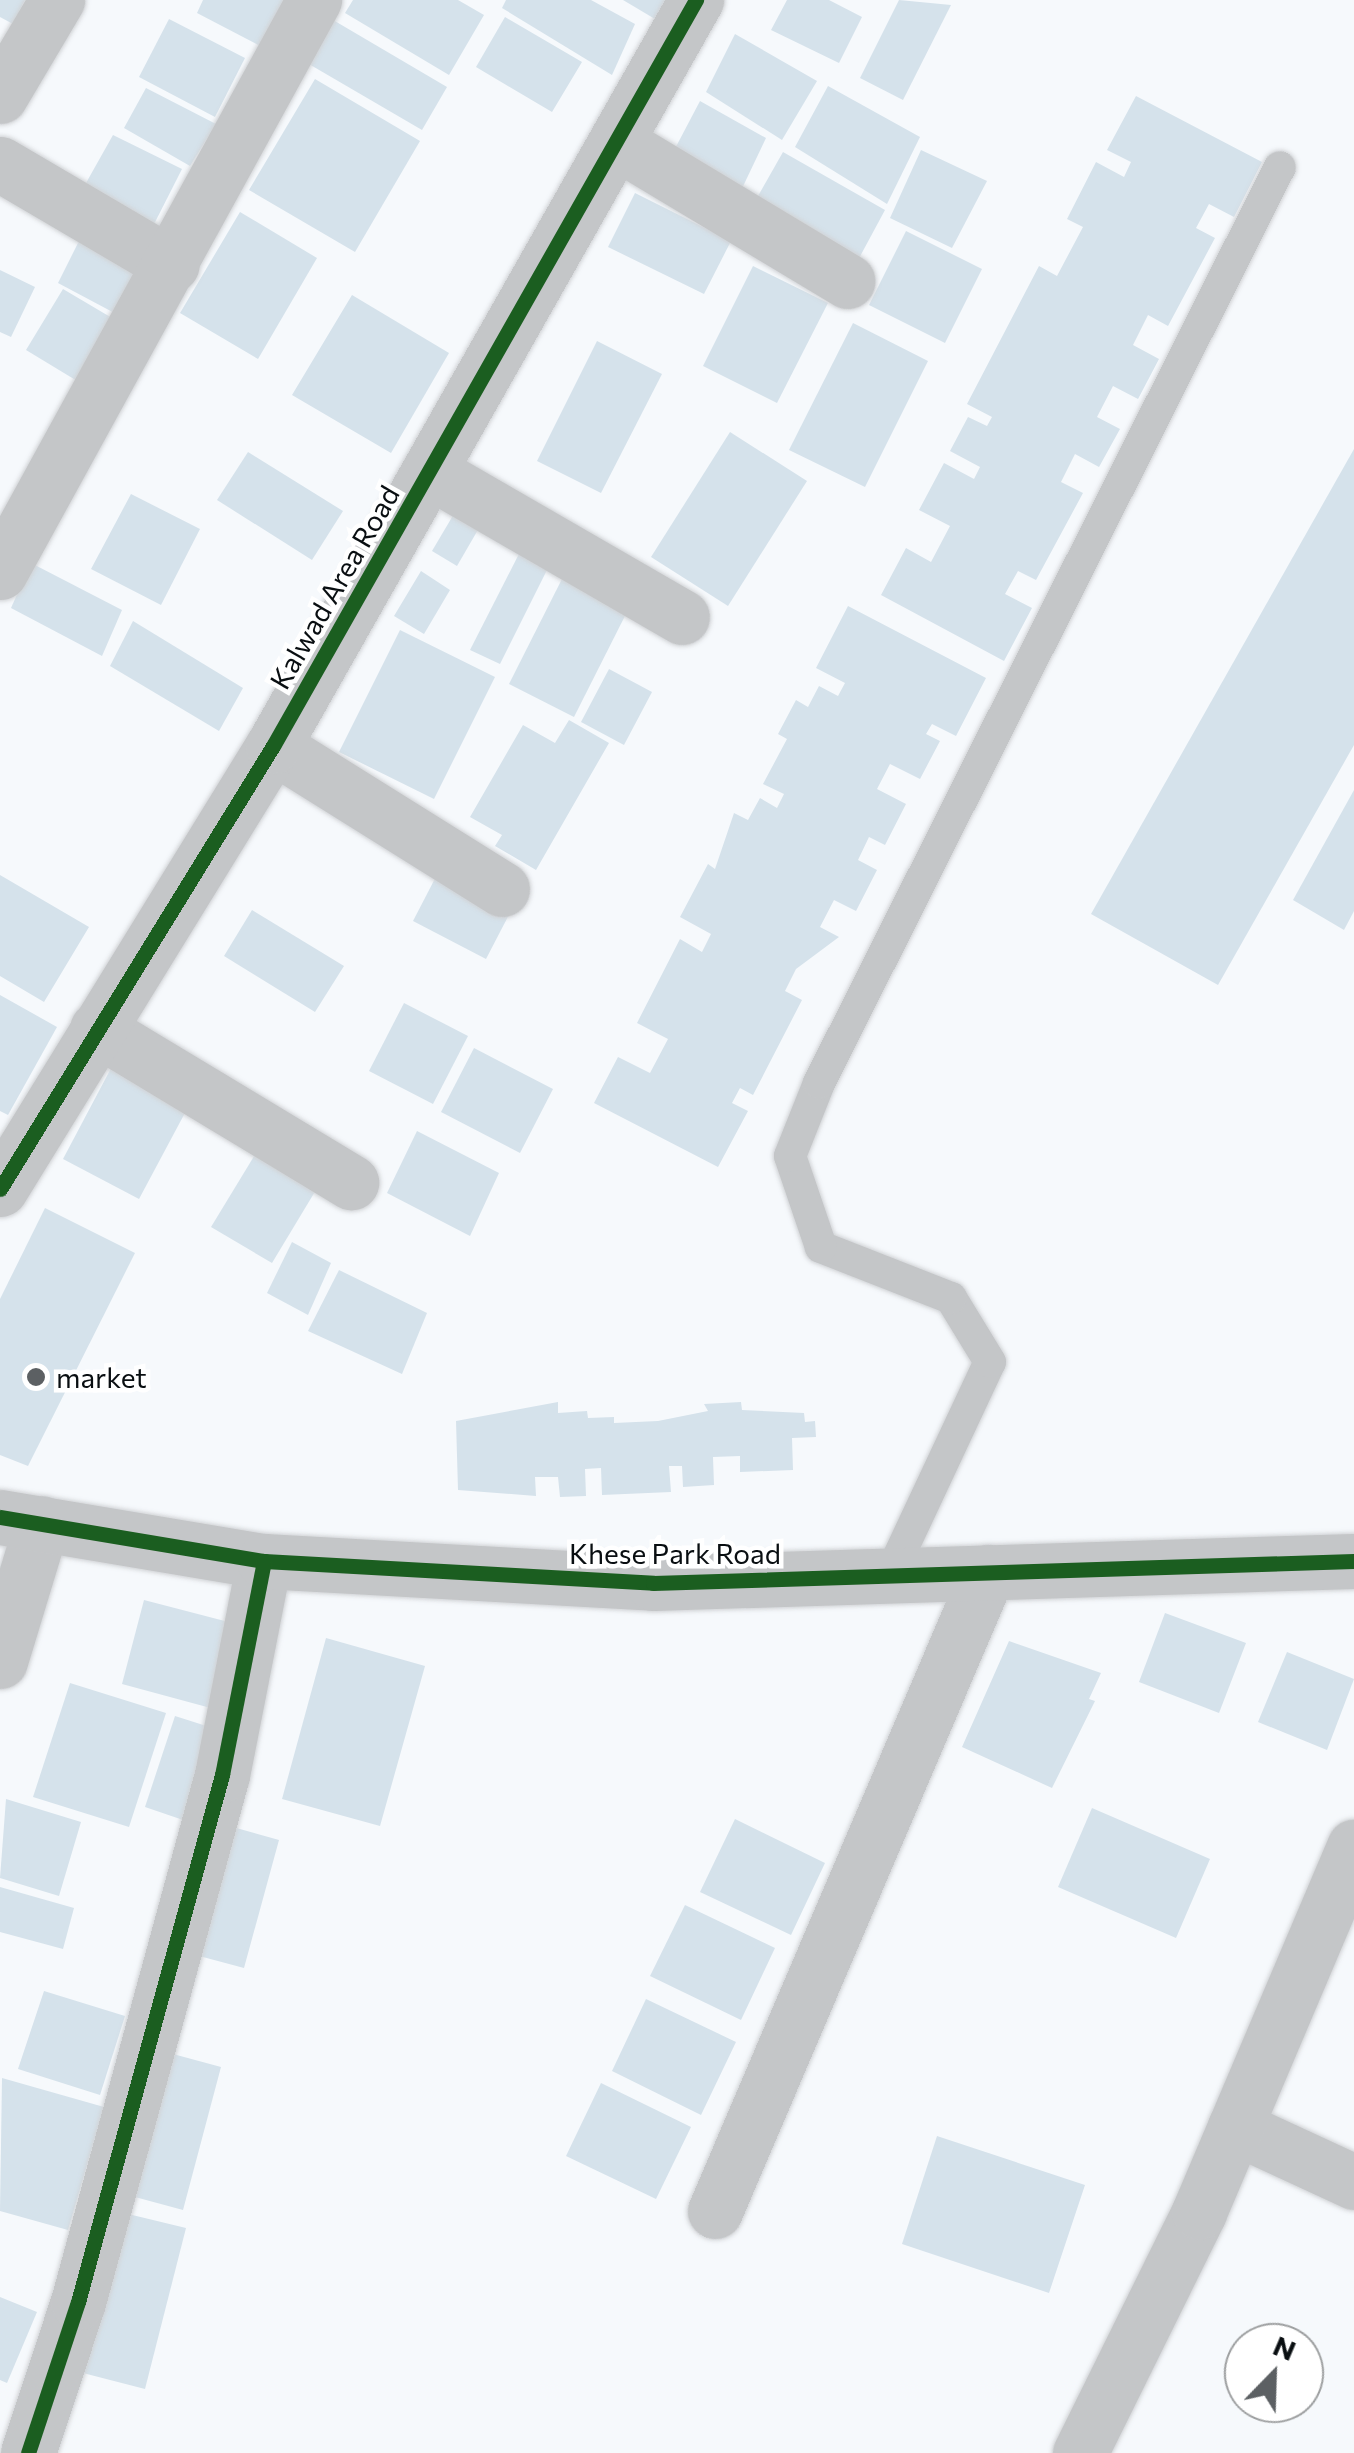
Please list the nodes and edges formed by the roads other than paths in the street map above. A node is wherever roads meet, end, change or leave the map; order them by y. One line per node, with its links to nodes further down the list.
1 (57, 0): 4 (street)
2 (314, 0): 8 (street)
3 (696, 0): 5 (street, Kalwad Area Road)
4 (0, 96)
5 (616, 142): 9 (street); 10 (street, Kalwad Area Road)
6 (0, 164): 8 (street)
7 (1280, 167): 22 (lane)
8 (172, 265): 11 (street)
9 (847, 281)
10 (429, 470): 12 (street); 13 (street, Kalwad Area Road)
11 (0, 572)
12 (682, 617)
13 (273, 746): 14 (street); 15 (street, Kalwad Area Road)
14 (502, 889)
15 (97, 1029): 16 (street); 17 (street, Kalwad Area Road)
16 (351, 1182)
17 (0, 1189)
18 (21, 1520): 19 (street, Khese Park Road); 23 (street)
19 (264, 1561): 22 (street, Khese Park Road); 28 (street)
20 (1354, 1561): 21 (street, Khese Park Road)
21 (988, 1572): 22 (street, Khese Park Road); 27 (street)
22 (890, 1576)
23 (0, 1661)
24 (1354, 1846): 25 (street)
25 (1235, 2127): 26 (street); 29 (street)
26 (1354, 2182)
27 (716, 2210)
28 (28, 2453)
29 (1080, 2453)

